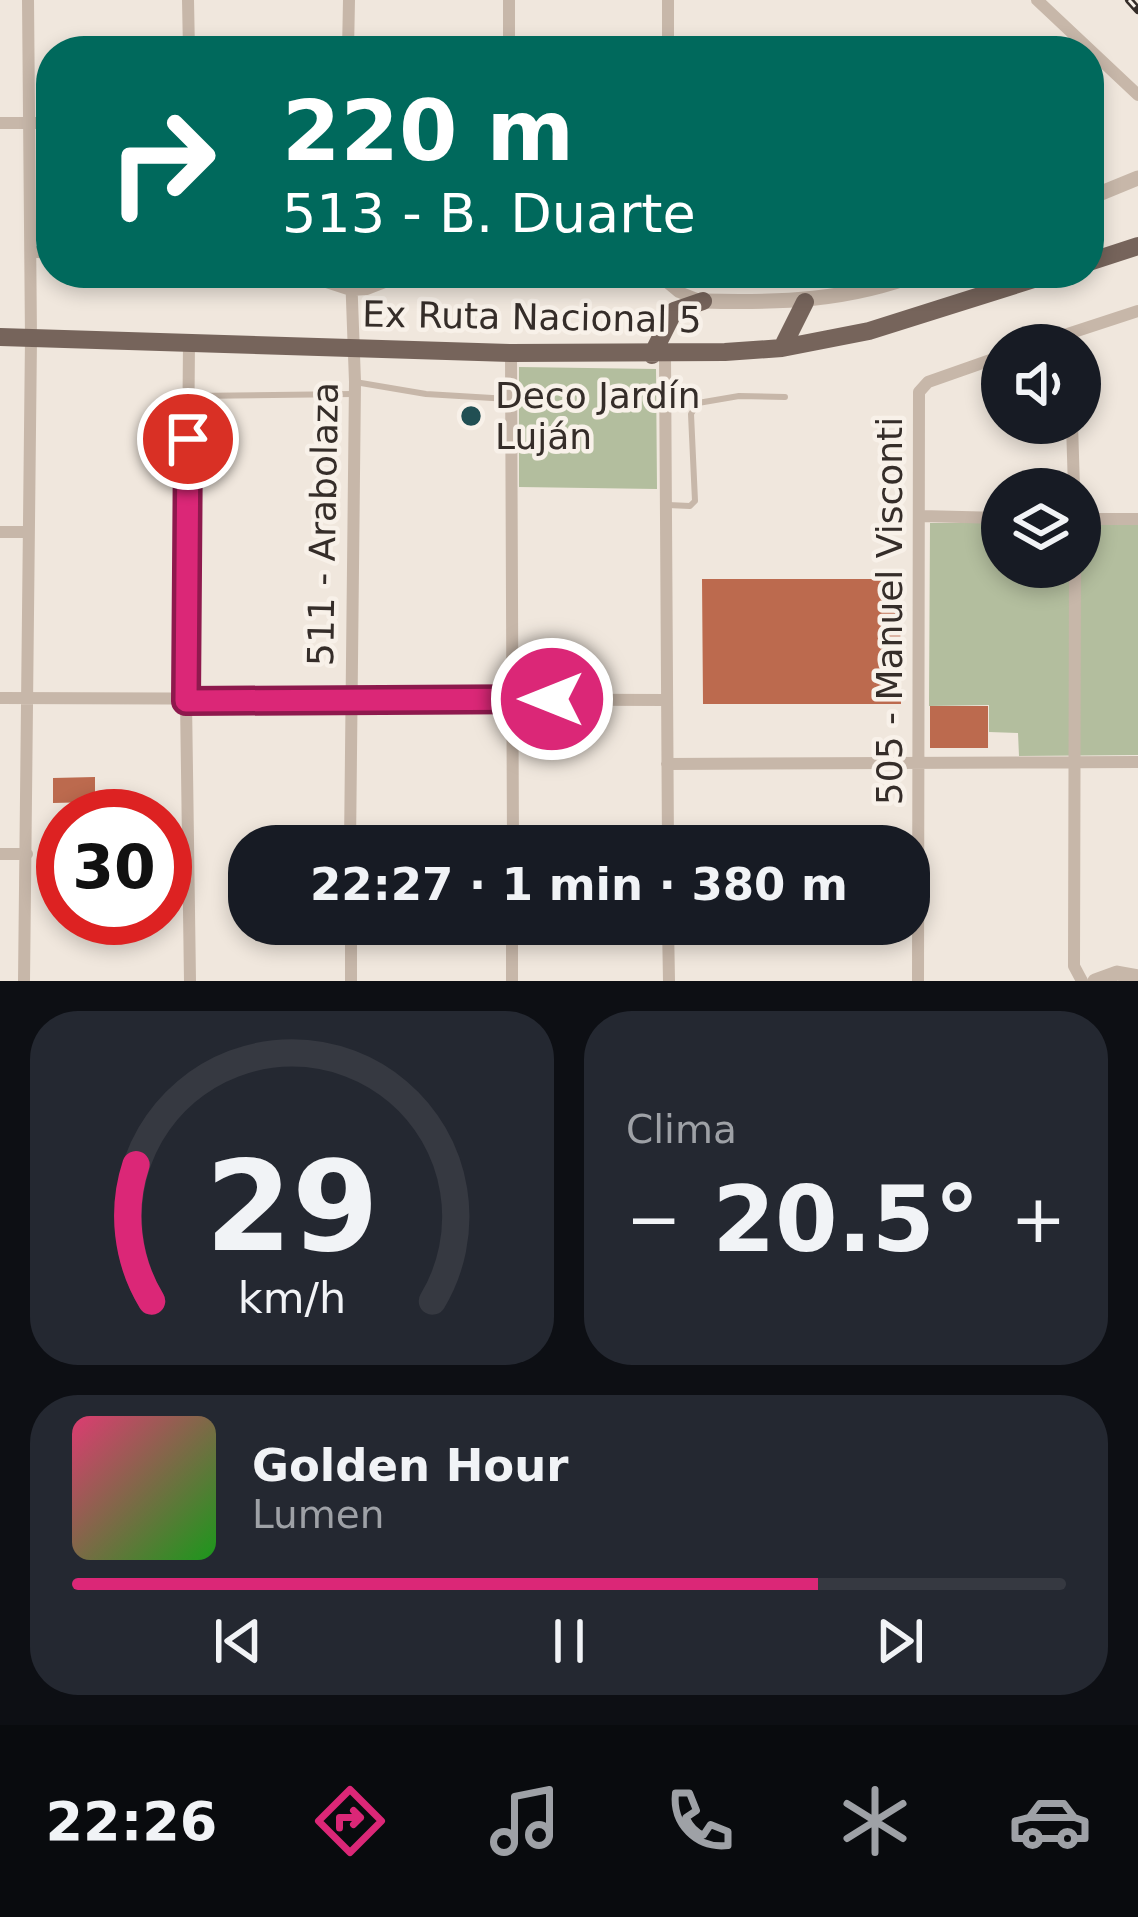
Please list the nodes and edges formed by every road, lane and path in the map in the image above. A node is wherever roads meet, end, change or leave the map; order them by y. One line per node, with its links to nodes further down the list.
1 (28, 0): 15 (street)
2 (188, 0): 7 (street)
3 (349, 0): 8 (street)
4 (509, 0): 9 (street)
5 (668, 0): 10 (street)
6 (1037, 0): 11 (street)
7 (189, 36)
8 (348, 36)
9 (509, 36)
10 (668, 36)
11 (1076, 36)
12 (1104, 62): 13 (street)
13 (1138, 94)
14 (0, 123): 15 (street)
15 (30, 123): 16 (street); 20 (street)
16 (36, 123)
17 (1138, 178): 18 (street)
18 (1104, 192)
19 (1138, 246): 22 (main road)
20 (31, 252): 21 (street); 36 (street)
21 (36, 252)
22 (1104, 257)
23 (345, 288): 29 (street)
24 (370, 288): 29 (street)
25 (673, 288): 33 (street)
26 (680, 288): 30 (street)
27 (880, 288): 31 (street)
28 (1005, 288): 39 (main road, Ex Ruta Nacional 5)
29 (351, 290): 38 (street, 511 - Arabolaza)
30 (703, 302): 31 (street); 33 (main road)
31 (805, 302): 39 (main road)
32 (1138, 310): 34 (street)
33 (674, 311): 41 (main road)
34 (1101, 326)
35 (0, 338): 36 (main road, Ex Ruta Nacional 5)
36 (31, 338): 37 (main road, Ex Ruta Nacional 5); 53 (street)
37 (190, 342): 38 (main road, Ex Ruta Nacional 5); 44 (street)
38 (355, 347): 40 (main road, Ex Ruta Nacional 5); 43 (street, 511 - Arabolaza)
39 (782, 348): 41 (main road, Ex Ruta Nacional 5)
40 (511, 352): 41 (main road, Ex Ruta Nacional 5); 46 (street)
41 (658, 355): 47 (street)
42 (981, 364): 48 (street, 505 - Manuel Visconti)
43 (355, 388): 44 (lane); 46 (lane); 57 (street, 511 - Arabolaza)
44 (188, 396): 60 (street)
45 (785, 397): 47 (lane)
46 (512, 400): 58 (street)
47 (668, 505): 59 (street)
48 (920, 516): 49 (street); 62 (street, 505 - Manuel Visconti)
49 (981, 517)
50 (1101, 519): 51 (street)
51 (1138, 519)
52 (0, 532): 53 (street)
53 (26, 532): 56 (street)
54 (1075, 588): 64 (street)
55 (0, 698): 56 (street)
56 (28, 698): 60 (street); 69 (street)
57 (350, 699): 58 (street); 60 (street); 65 (street, 511 - Arabolaza)
58 (513, 699): 59 (street); 66 (street)
59 (666, 700): 63 (street)
60 (186, 701): 75 (street)
61 (1138, 762): 64 (street)
62 (919, 763): 63 (street); 64 (street); 79 (street, 505 - Manuel Visconti)
63 (667, 764): 67 (street)
64 (1076, 764): 80 (street)
65 (350, 825)
66 (513, 825)
67 (668, 825)
68 (0, 854): 69 (street)
69 (27, 854): 74 (street)
70 (350, 945): 76 (street)
71 (512, 945): 77 (street)
72 (668, 945): 78 (street)
73 (1138, 977): 81 (street)
74 (24, 981)
75 (190, 981)
76 (351, 981)
77 (512, 981)
78 (669, 981)
79 (918, 981)
80 (1082, 981)
81 (1095, 981)

